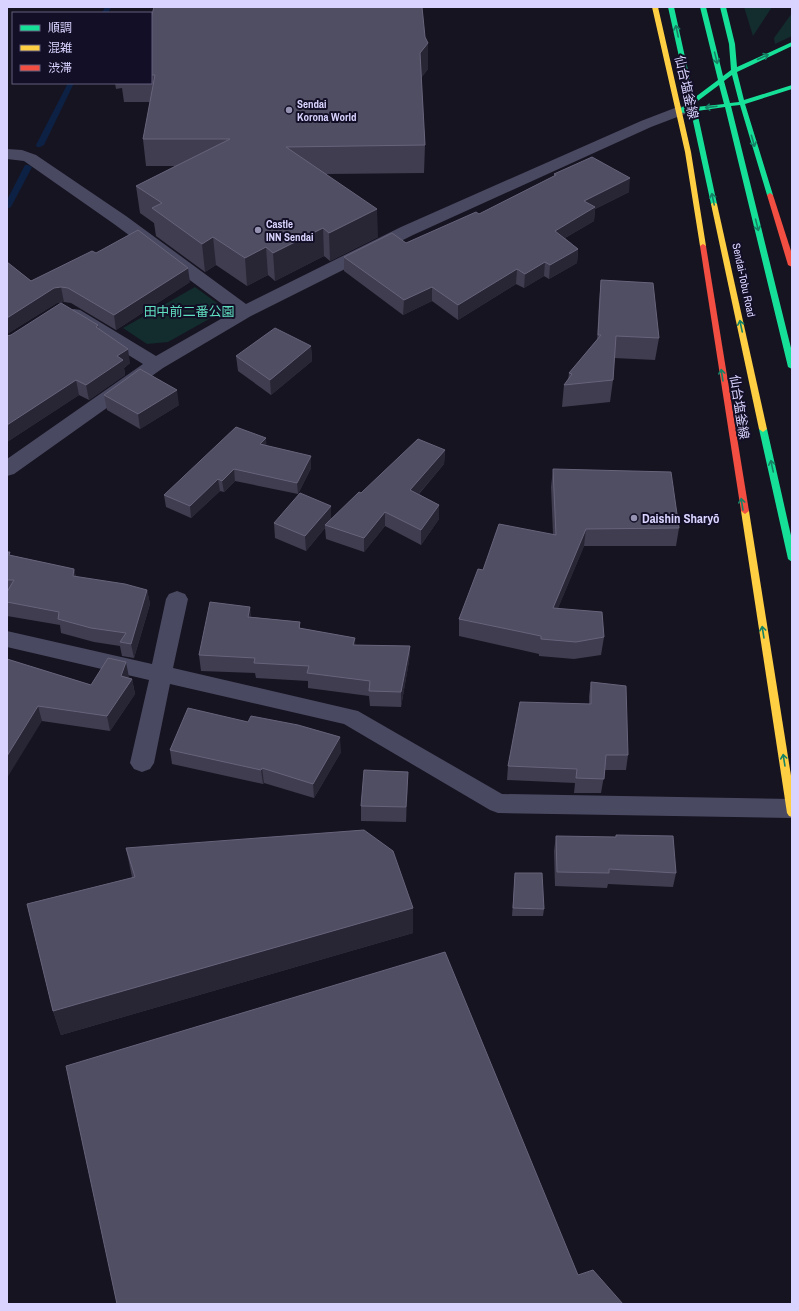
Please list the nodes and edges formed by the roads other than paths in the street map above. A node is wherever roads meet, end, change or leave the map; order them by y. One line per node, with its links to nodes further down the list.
1 (655, 7): 9 (main road, 仙台塩釜線)
2 (671, 7): 17 (main road, Sendai-Tobu Road, one-way to 2)
3 (703, 7): 15 (main road, Sendai-Tobu Road, one-way to 15)
4 (723, 7): 6 (main road)
5 (792, 44): 6 (main road, one-way to 5)
6 (734, 70): 8 (main road); 9 (main road)
7 (792, 87): 8 (main road)
8 (742, 103): 9 (main road, one-way to 9); 11 (main road, one-way to 11)
9 (680, 111): 13 (street); 22 (main road, 仙台塩釜線, one-way to 9)
10 (7, 154): 13 (street)
11 (792, 265)
12 (57, 312): 14 (street)
13 (245, 312): 14 (street)
14 (156, 364): 16 (street)
15 (792, 367)
16 (7, 469)
17 (792, 559)
18 (177, 599): 20 (street)
19 (10, 644): 20 (street)
20 (161, 674): 21 (street); 22 (street)
21 (142, 763)
22 (792, 809): 23 (main road, 仙台塩釜線)
23 (792, 813)

